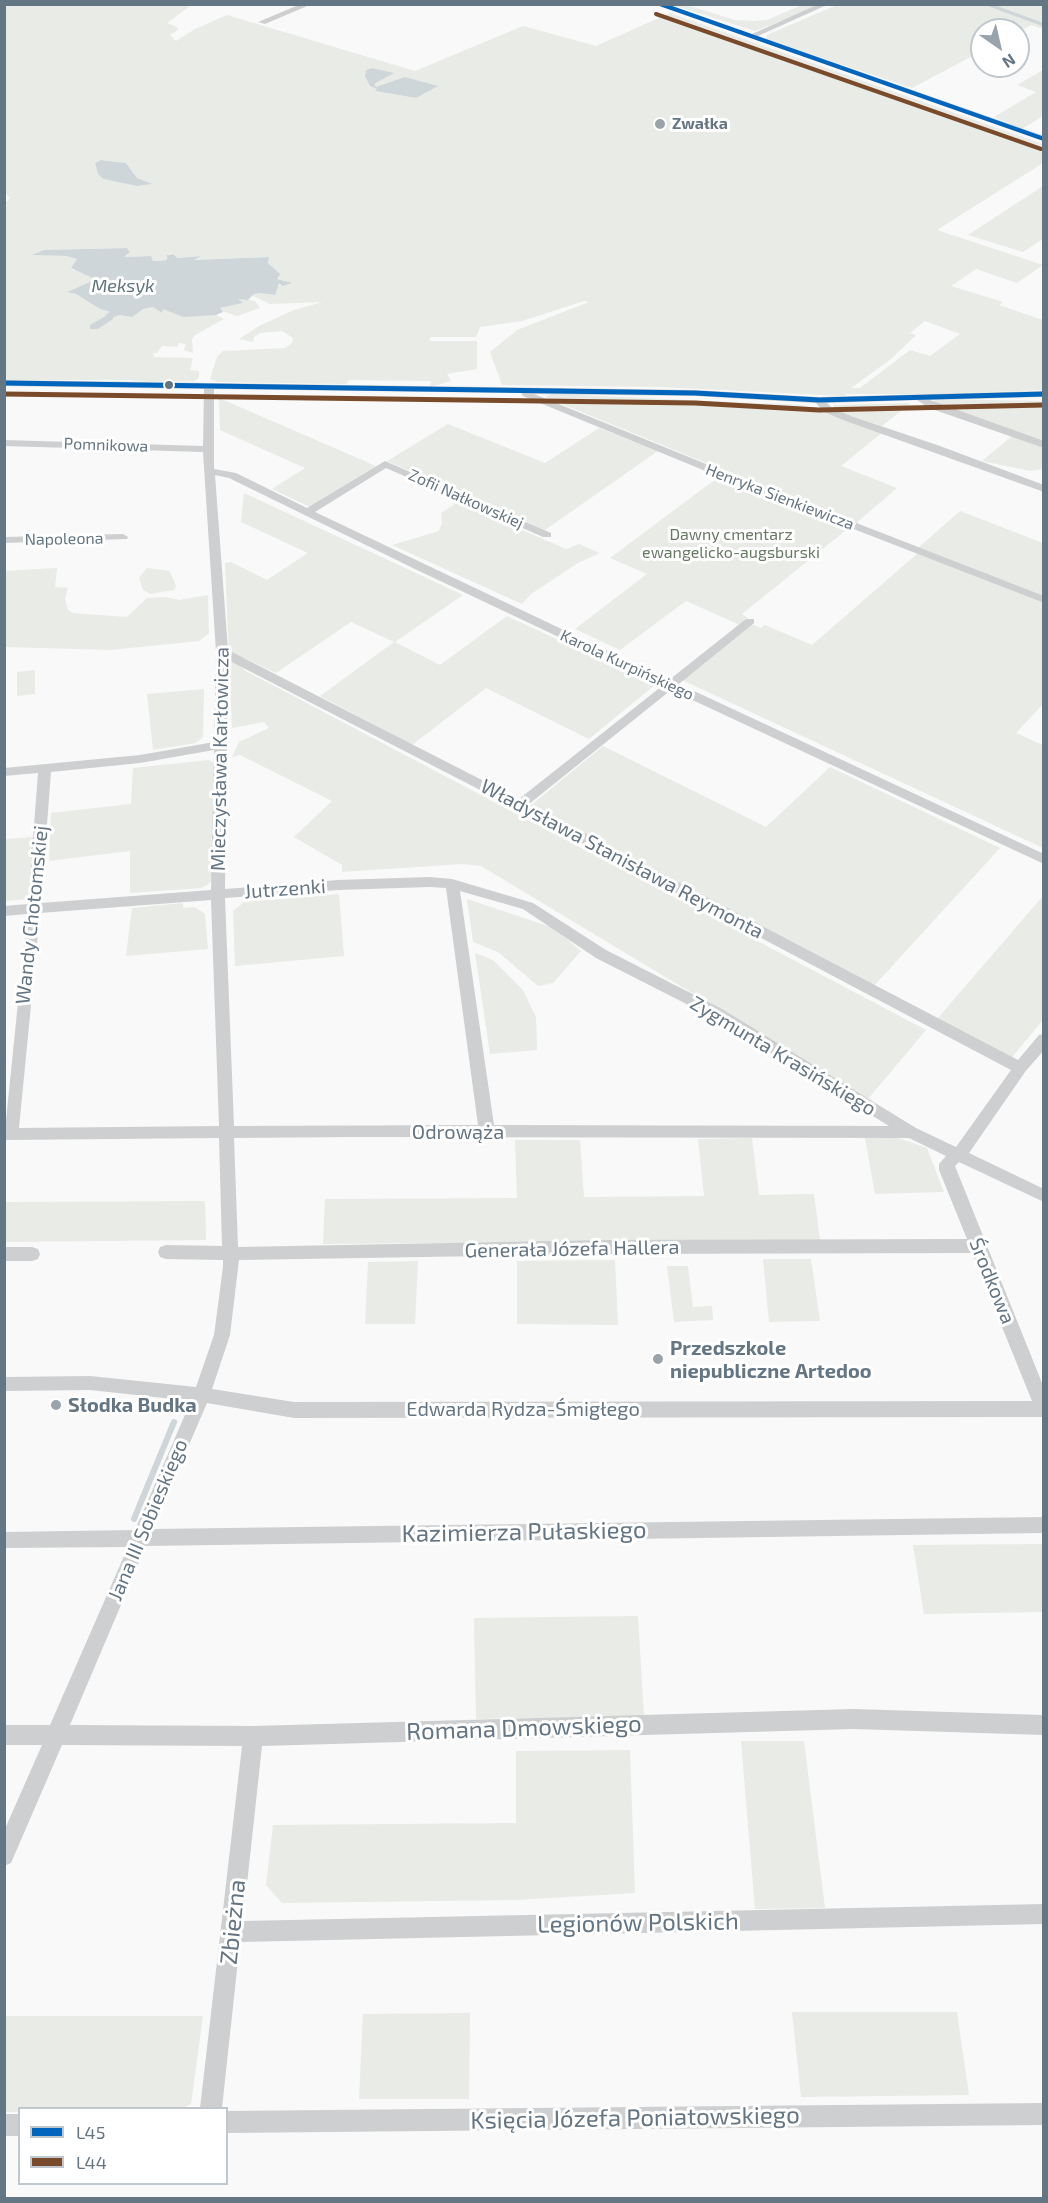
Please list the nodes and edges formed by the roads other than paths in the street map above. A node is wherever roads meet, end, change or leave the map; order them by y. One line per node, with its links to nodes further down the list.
1 (309, 4): 4 (street)
2 (659, 4): 5 (street)
3 (826, 4): 5 (street)
4 (262, 22)
5 (752, 37): 6 (street)
6 (1044, 139)
7 (4, 383): 8 (street)
8 (209, 386): 9 (street); 15 (street, Mieczysława Karłowicza)
9 (518, 390): 12 (street); 22 (street, Henryka Sienkiewicza)
10 (1044, 394): 11 (street)
11 (920, 398): 12 (street); 14 (street)
12 (819, 400): 17 (street)
13 (4, 443): 15 (street, Pomnikowa)
14 (1044, 445)
15 (208, 449): 16 (street, Mieczysława Karłowicza)
16 (210, 471): 18 (street, Karola Kurpińskiego); 24 (street, Mieczysława Karłowicza)
17 (1044, 489)
18 (307, 512): 19 (street, Zofii Nałkowskiej); 25 (street, Karola Kurpińskiego)
19 (547, 535)
20 (123, 537): 21 (street, Napoleona)
21 (4, 540)
22 (1044, 600)
23 (750, 621): 25 (street)
24 (222, 652): 26 (street, Mieczysława Karłowicza); 29 (street, Władysława Stanisława Reymonta)
25 (669, 685): 29 (street); 30 (street, Karola Kurpińskiego)
26 (220, 745): 27 (street); 32 (street, Mieczysława Karłowicza)
27 (45, 768): 28 (street); 34 (street, Wandy Chotomskiej)
28 (4, 772)
29 (520, 805): 37 (street, Władysława Stanisława Reymonta)
30 (1044, 860)
31 (452, 884): 32 (street, Jutrzenki); 33 (street, Jutrzenki); 38 (street)
32 (218, 894): 34 (street, Jutrzenki); 40 (street, Mieczysława Karłowicza)
33 (528, 906): 39 (street, Zygmunta Krasińskiego)
34 (32, 909): 35 (street, Jutrzenki); 41 (street, Wandy Chotomskiej)
35 (4, 911)
36 (1044, 1039): 37 (street)
37 (1020, 1068): 42 (street)
38 (487, 1132): 39 (street, Odrowąża); 40 (street, Odrowąża)
39 (911, 1132): 42 (street, Zygmunta Krasińskiego)
40 (225, 1133): 41 (street, Odrowąża); 46 (street, Jana III Sobieskiego)
41 (8, 1134)
42 (957, 1155): 43 (street, Zygmunta Krasińskiego); 44 (street, Środkowa)
43 (1044, 1196)
44 (978, 1246): 46 (street, Generała Józefa Hallera); 51 (street, Środkowa)
45 (166, 1252): 46 (street, Generała Józefa Hallera)
46 (230, 1253): 50 (street, Jana III Sobieskiego)
47 (4, 1254): 48 (street)
48 (32, 1254)
49 (4, 1384): 50 (street, Edwarda Rydza-Śmigłego)
50 (202, 1395): 51 (street, Edwarda Rydza-Śmigłego); 53 (street, Jana III Sobieskiego)
51 (1043, 1409)
52 (1044, 1525): 53 (street, Kazimierza Pułaskiego)
53 (141, 1538): 54 (street, Kazimierza Pułaskiego); 56 (street, Jana III Sobieskiego)
54 (4, 1540)
55 (1044, 1725): 58 (street, Romana Dmowskiego)
56 (55, 1734): 57 (street, Romana Dmowskiego); 58 (street, Romana Dmowskiego); 59 (street, Jana III Sobieskiego)
57 (4, 1735)
58 (253, 1736): 61 (street, Zbieżna)
59 (4, 1856)
60 (1044, 1914): 61 (street, Legionów Polskich)
61 (233, 1932): 62 (street, Zbieżna)
62 (211, 2107)
63 (1044, 2114): 64 (street, Księcia Józefa Poniatowskiego)
64 (228, 2122)

